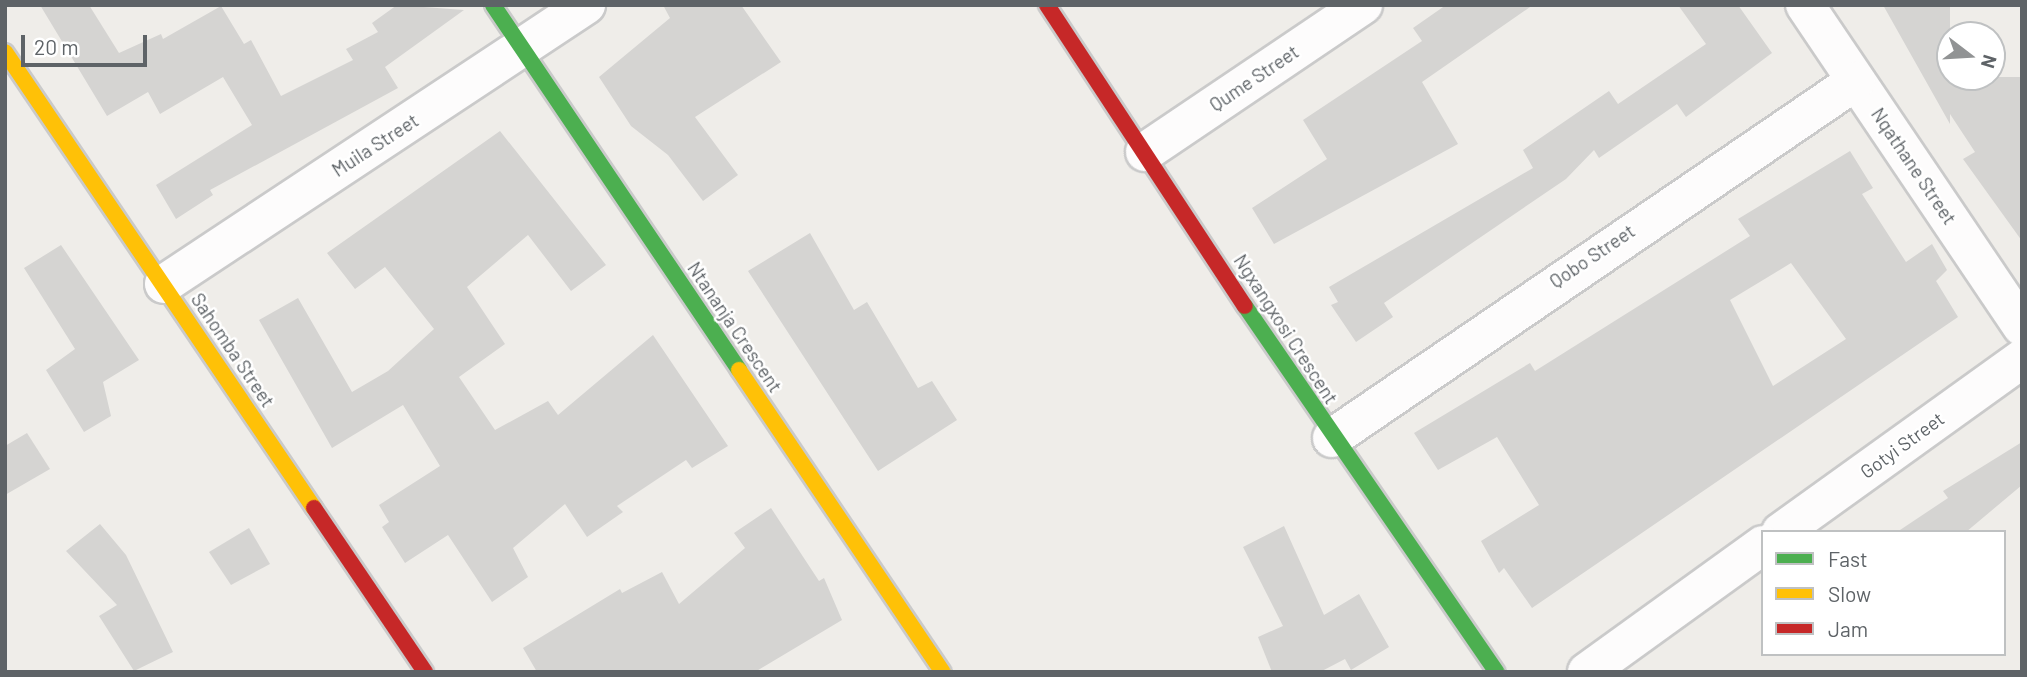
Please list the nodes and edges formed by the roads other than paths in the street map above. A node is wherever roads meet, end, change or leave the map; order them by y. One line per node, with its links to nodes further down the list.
1 (493, 5): 6 (street, Ntananja Crescent)
2 (586, 5): 6 (street, Muila Street)
3 (1047, 5): 9 (street, Ngxangxosi Crescent)
4 (1363, 5): 9 (street, Qume Street)
5 (1805, 5): 8 (street, Nqathane Street)
6 (522, 49): 10 (street, Muila Street); 17 (street, Ntananja Crescent)
7 (5, 52): 10 (street, Sahomba Street)
8 (1856, 80): 11 (street, Nqathane Street); 13 (street, Qobo Street)
9 (1144, 152): 13 (street, Ngxangxosi Crescent)
10 (163, 284): 16 (street, Sahomba Street)
11 (2022, 327)
12 (2022, 359): 14 (street, Gotyi Street)
13 (1332, 438): 18 (street, Ngxangxosi Crescent)
14 (1784, 530)
15 (1761, 546): 19 (street)
16 (425, 672)
17 (943, 672)
18 (1497, 672)
19 (1587, 672)

